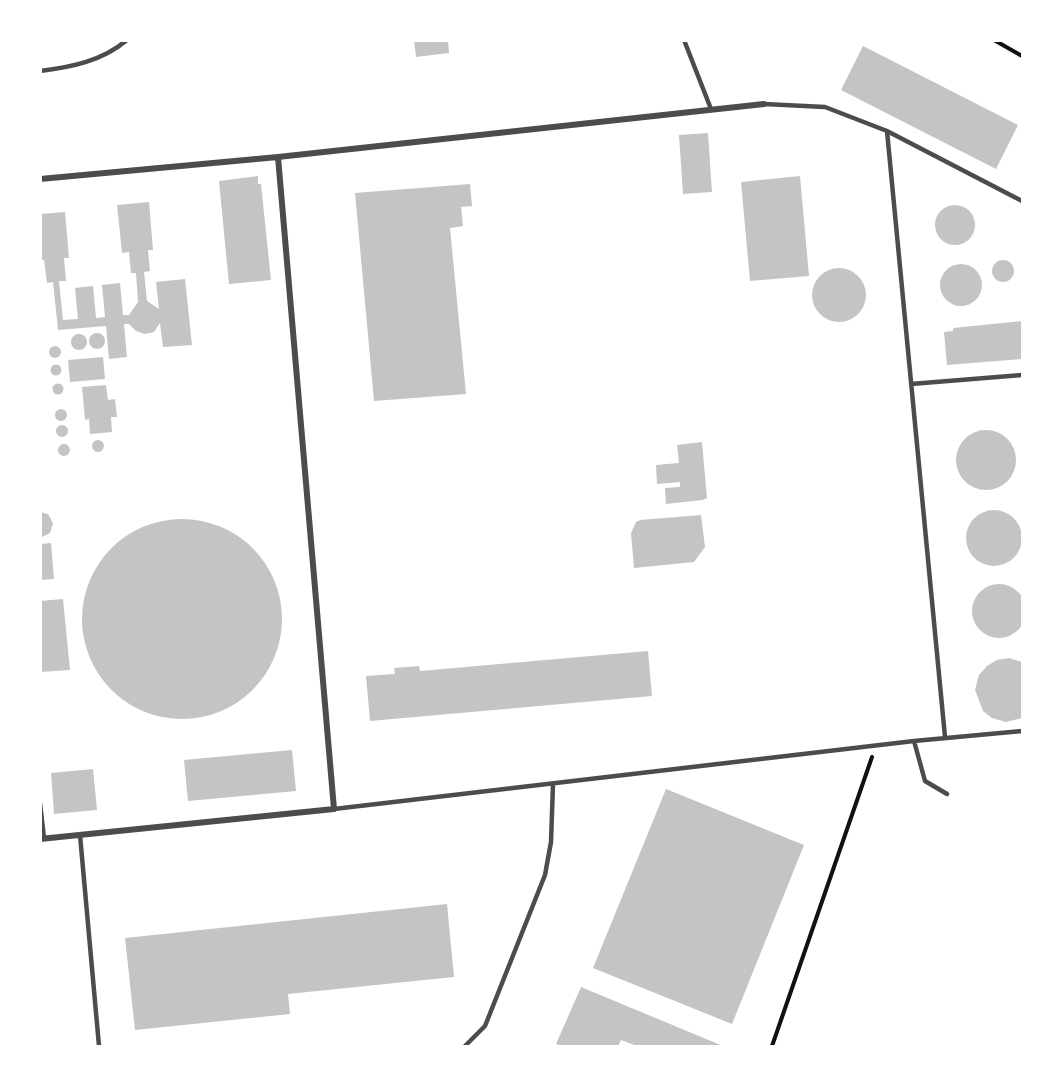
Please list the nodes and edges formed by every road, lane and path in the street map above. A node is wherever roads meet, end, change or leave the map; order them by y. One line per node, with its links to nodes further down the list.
1 (127, 40): 5 (lane)
2 (684, 40): 7 (lane)
3 (994, 40): 4 (path)
4 (1023, 56)
5 (40, 70)
6 (764, 104): 7 (street); 8 (lane)
7 (711, 109): 9 (street)
8 (887, 132): 11 (lane); 13 (lane)
9 (278, 157): 10 (street); 21 (street)
10 (40, 179)
11 (1023, 201)
12 (1023, 375): 13 (lane)
13 (911, 384): 15 (lane)
14 (1023, 731): 15 (lane)
15 (945, 737): 16 (lane)
16 (915, 741): 17 (lane); 19 (lane)
17 (877, 745): 18 (lane); 26 (path)
18 (553, 784): 21 (lane); 25 (lane)
19 (947, 794)
20 (40, 803): 23 (lane)
21 (334, 809): 22 (street)
22 (80, 835): 23 (street); 24 (lane)
23 (42, 839)
24 (99, 1047)
25 (465, 1047)
26 (772, 1047)

